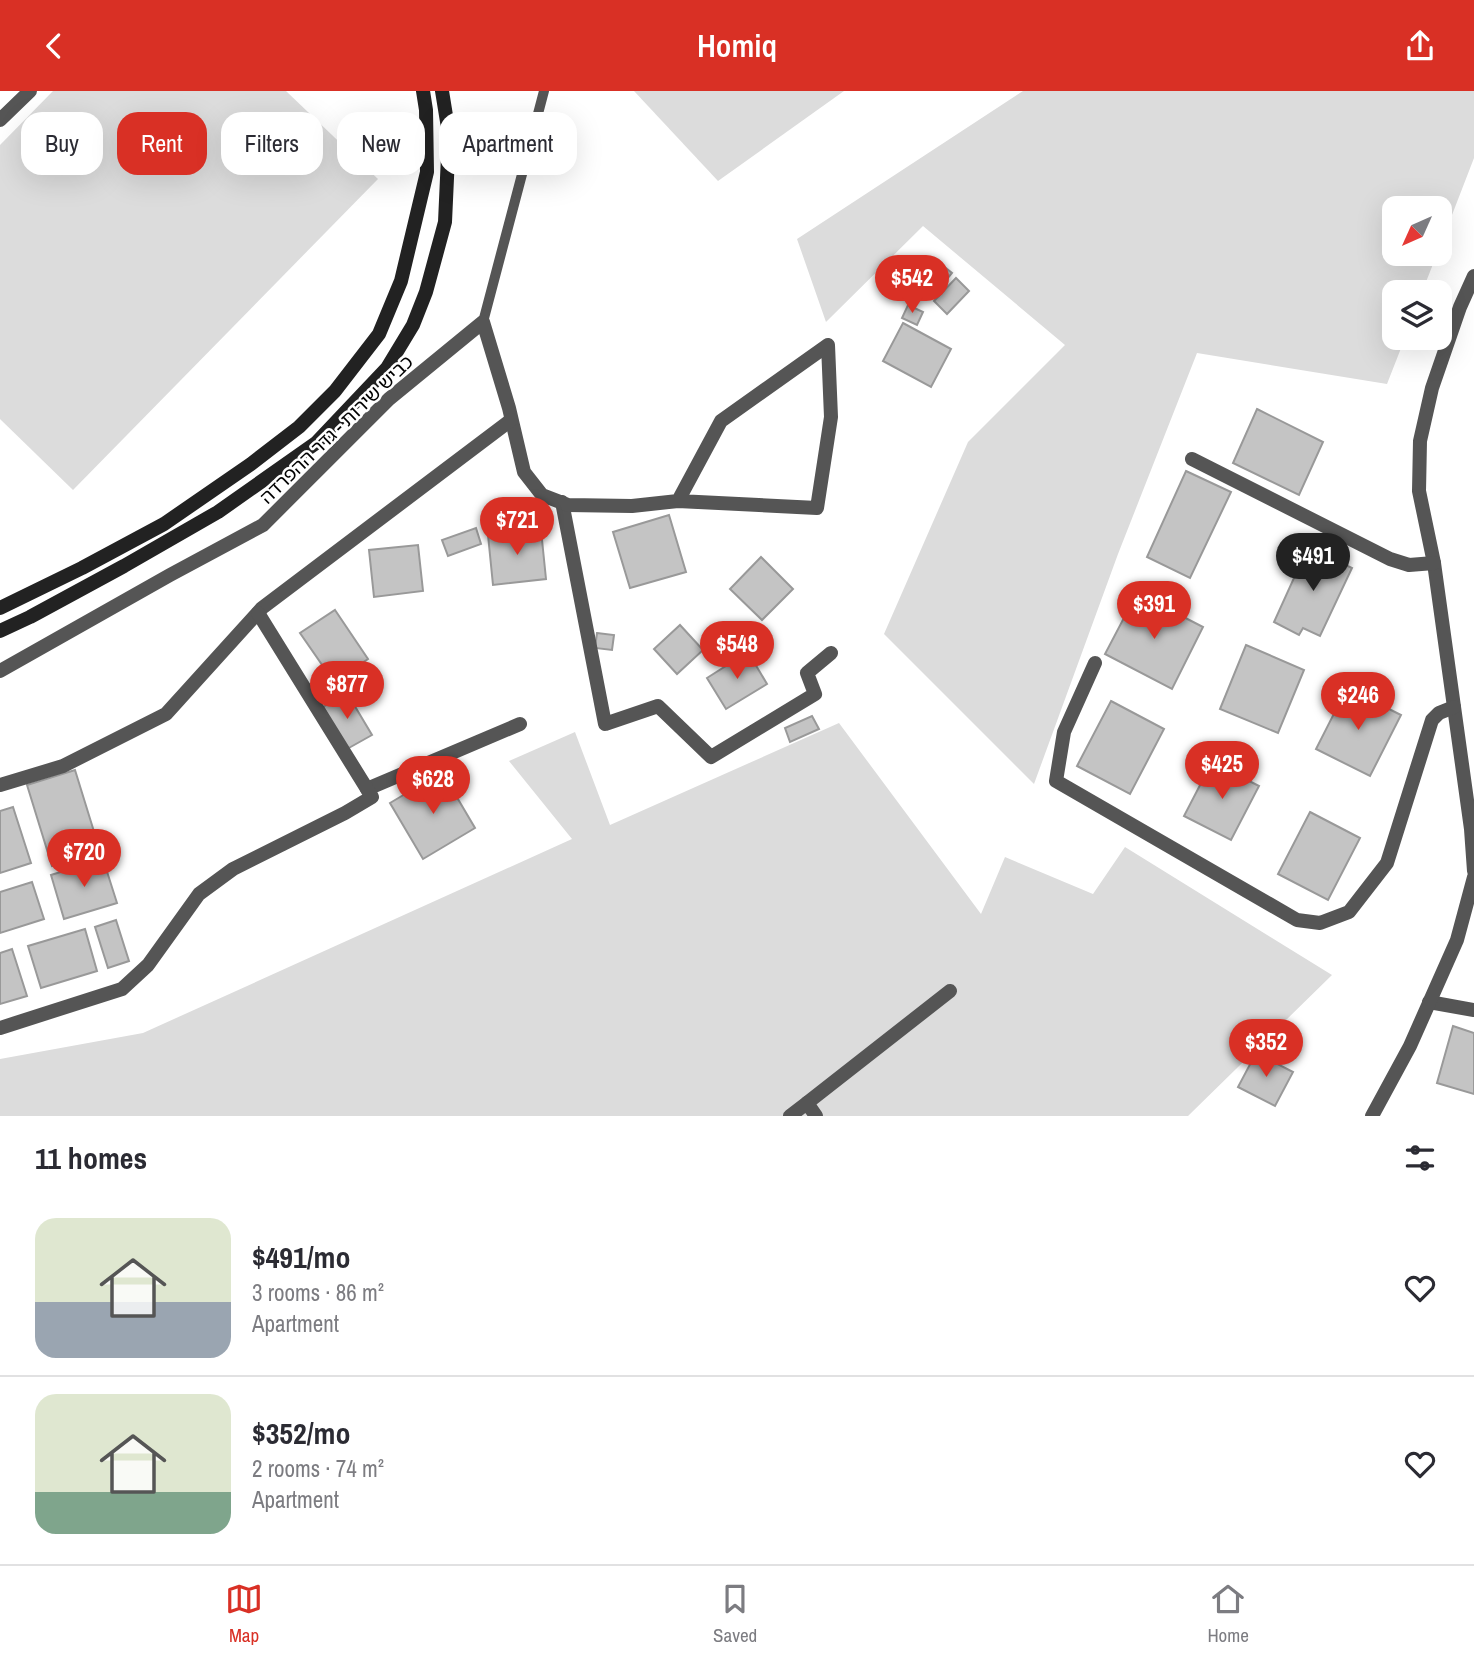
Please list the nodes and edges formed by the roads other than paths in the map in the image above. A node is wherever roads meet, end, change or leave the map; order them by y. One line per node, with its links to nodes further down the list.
1 (30, 91): 5 (street)
2 (423, 91): 13 (main road)
3 (443, 91): 15 (main road)
4 (544, 91): 7 (lane)
5 (0, 120)
6 (1474, 276): 12 (street)
7 (483, 322): 8 (street); 18 (street, כביש שירות - גדר ההפרדה)
8 (511, 420): 11 (street); 14 (street)
9 (1192, 459): 12 (street)
10 (678, 501): 10 (street); 11 (street)
11 (562, 502): 16 (street)
12 (1434, 563): 19 (street)
13 (0, 608)
14 (258, 613): 21 (street); 22 (street)
15 (0, 631)
16 (831, 653)
17 (1095, 663): 19 (street)
18 (0, 671)
19 (1454, 707): 23 (street)
20 (520, 724): 22 (street)
21 (0, 785)
22 (367, 789): 28 (street)
23 (1474, 871)
24 (1474, 877): 26 (street)
25 (950, 991): 29 (street)
26 (1429, 1002): 27 (street); 32 (street)
27 (1474, 1010)
28 (0, 1028)
29 (807, 1103): 30 (street); 31 (street)
30 (790, 1116)
31 (816, 1116)
32 (1372, 1116)

